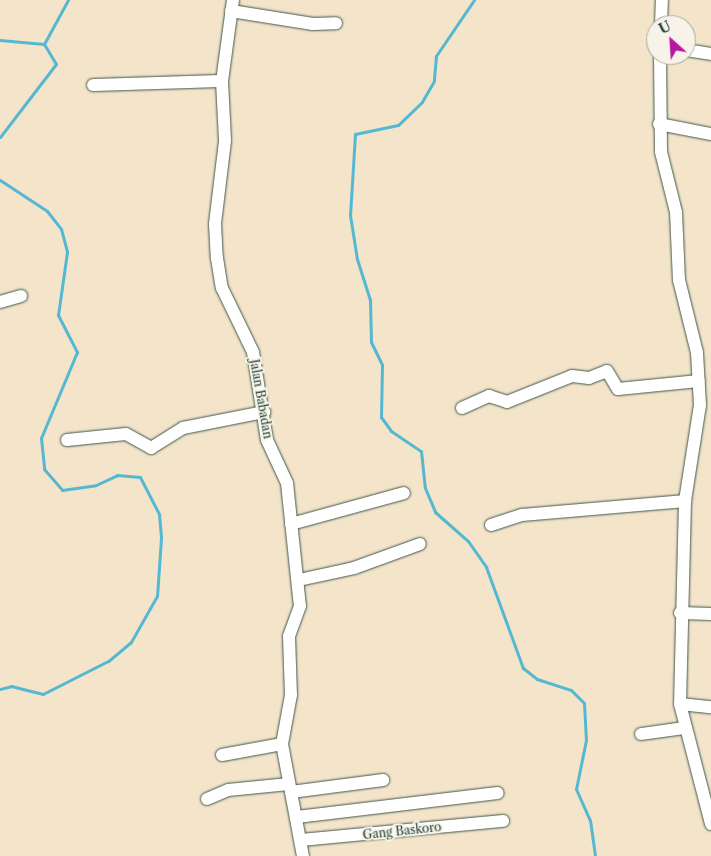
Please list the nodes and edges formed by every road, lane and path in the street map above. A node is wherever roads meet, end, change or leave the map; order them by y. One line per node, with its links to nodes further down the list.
1 (662, 0): 3 (street)
2 (232, 6): 4 (street); 8 (street, Jalan Babadan)
3 (661, 15)
4 (336, 22)
5 (696, 52): 6 (street)
6 (711, 54)
7 (660, 65): 10 (street)
8 (222, 80): 9 (street); 16 (street, Jalan Babadan)
9 (92, 85)
10 (659, 124): 11 (street); 14 (street)
11 (711, 134)
12 (21, 296): 13 (street)
13 (0, 302)
14 (698, 381): 15 (street); 19 (street)
15 (462, 408)
16 (264, 412): 17 (street); 20 (street, Jalan Babadan)
17 (66, 440)
18 (404, 493): 20 (street)
19 (685, 501): 21 (street); 24 (street)
20 (291, 524): 23 (street, Jalan Babadan)
21 (491, 525)
22 (420, 544): 23 (street)
23 (299, 580): 30 (street, Jalan Babadan)
24 (680, 613): 25 (street); 26 (street)
25 (711, 614)
26 (680, 704): 27 (street); 28 (street)
27 (711, 707)
28 (684, 728): 29 (street); 38 (street)
29 (641, 734)
30 (282, 744): 31 (street); 33 (street, Jalan Babadan)
31 (222, 755)
32 (383, 780): 33 (street)
33 (290, 788): 35 (street); 36 (street, Jalan Babadan)
34 (498, 793): 36 (street)
35 (207, 799)
36 (297, 816): 39 (street, Jalan Babadan)
37 (503, 821): 39 (street, Gang Baskoro)
38 (711, 824)
39 (301, 840): 40 (street, Jalan Babadan)
40 (303, 856)

